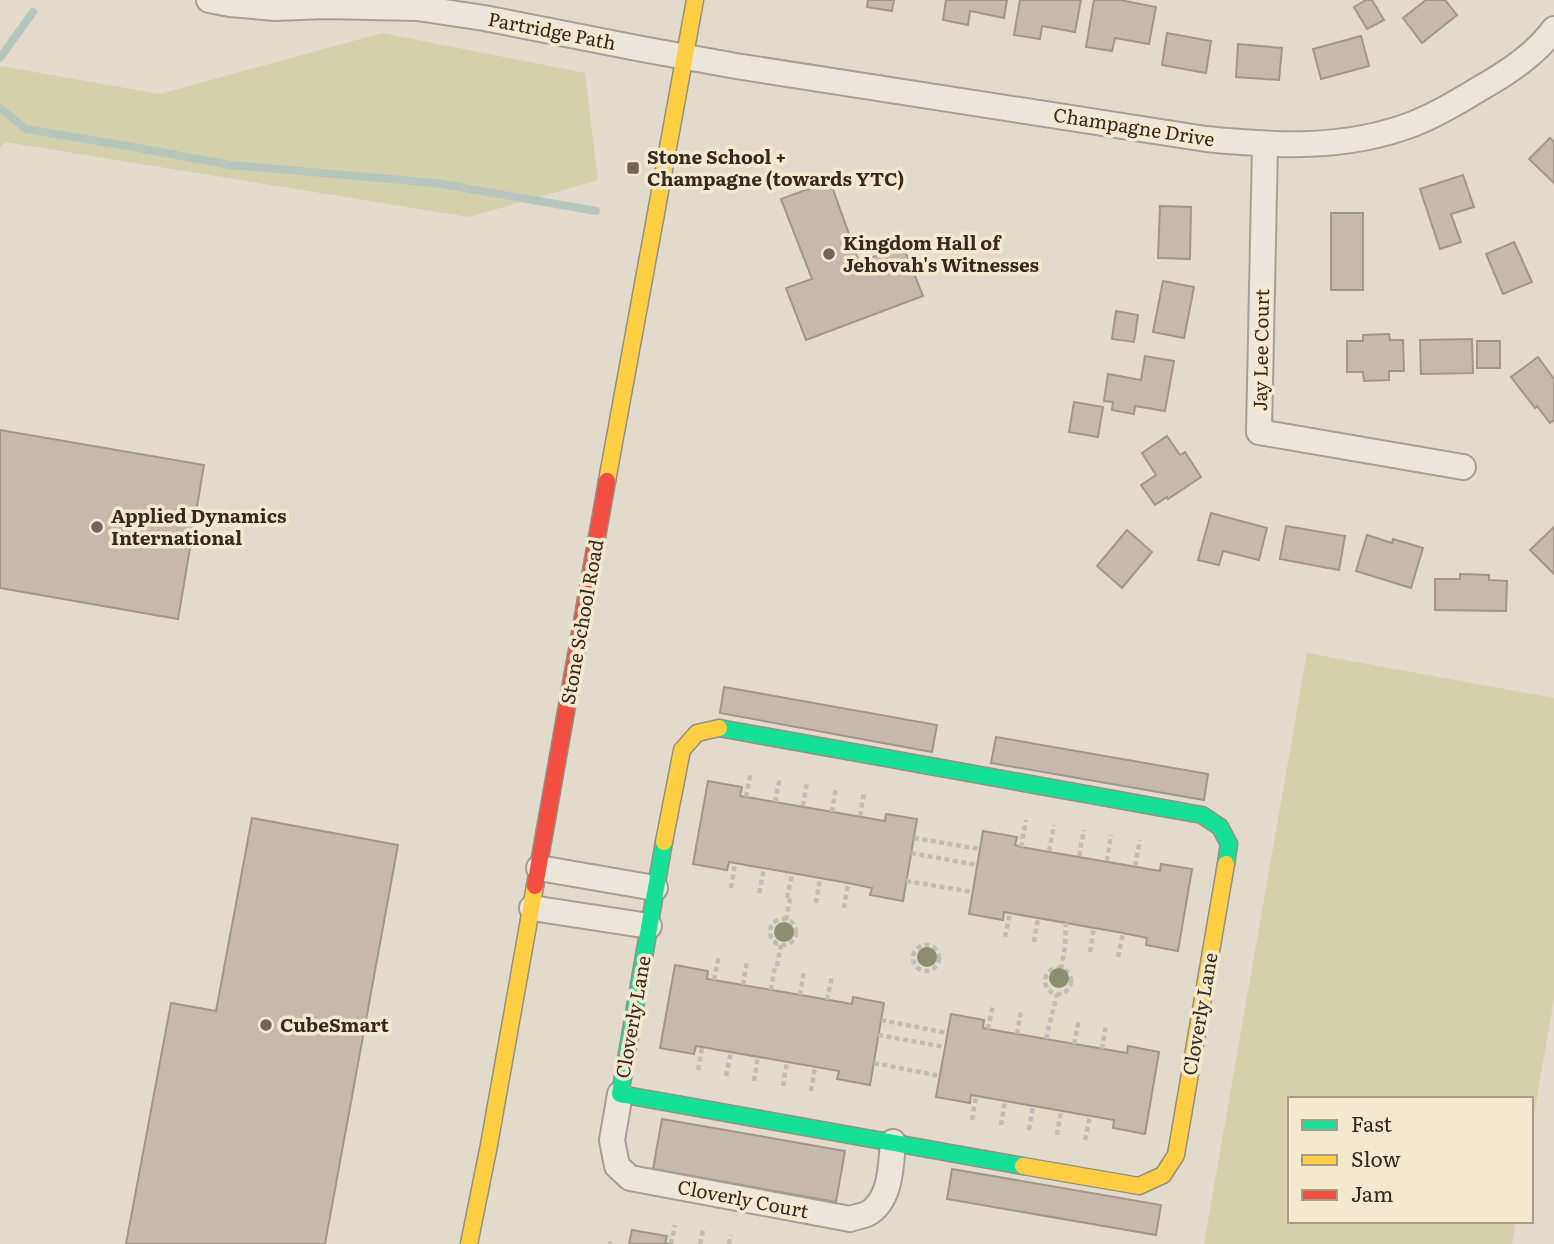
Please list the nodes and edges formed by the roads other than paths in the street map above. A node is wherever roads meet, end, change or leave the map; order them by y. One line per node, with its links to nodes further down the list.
1 (209, 0): 4 (street, Partridge Path)
2 (695, 0): 4 (street, Stone School Road)
3 (1552, 37): 5 (street, Champagne Drive)
4 (686, 57): 5 (street, Champagne Drive); 7 (street, Stone School Road)
5 (1265, 145): 6 (street, Jay Lee Court)
6 (1463, 467)
7 (539, 868): 8 (street); 9 (street, Stone School Road)
8 (656, 888): 10 (street, Cloverly Lane); 12 (street, Cloverly Lane)
9 (531, 908): 10 (street); 13 (street, Stone School Road)
10 (649, 926): 11 (street, Cloverly Lane)
11 (620, 1094): 12 (street, Cloverly Lane); 12 (street, Cloverly Court)
12 (894, 1142)
13 (469, 1244)

